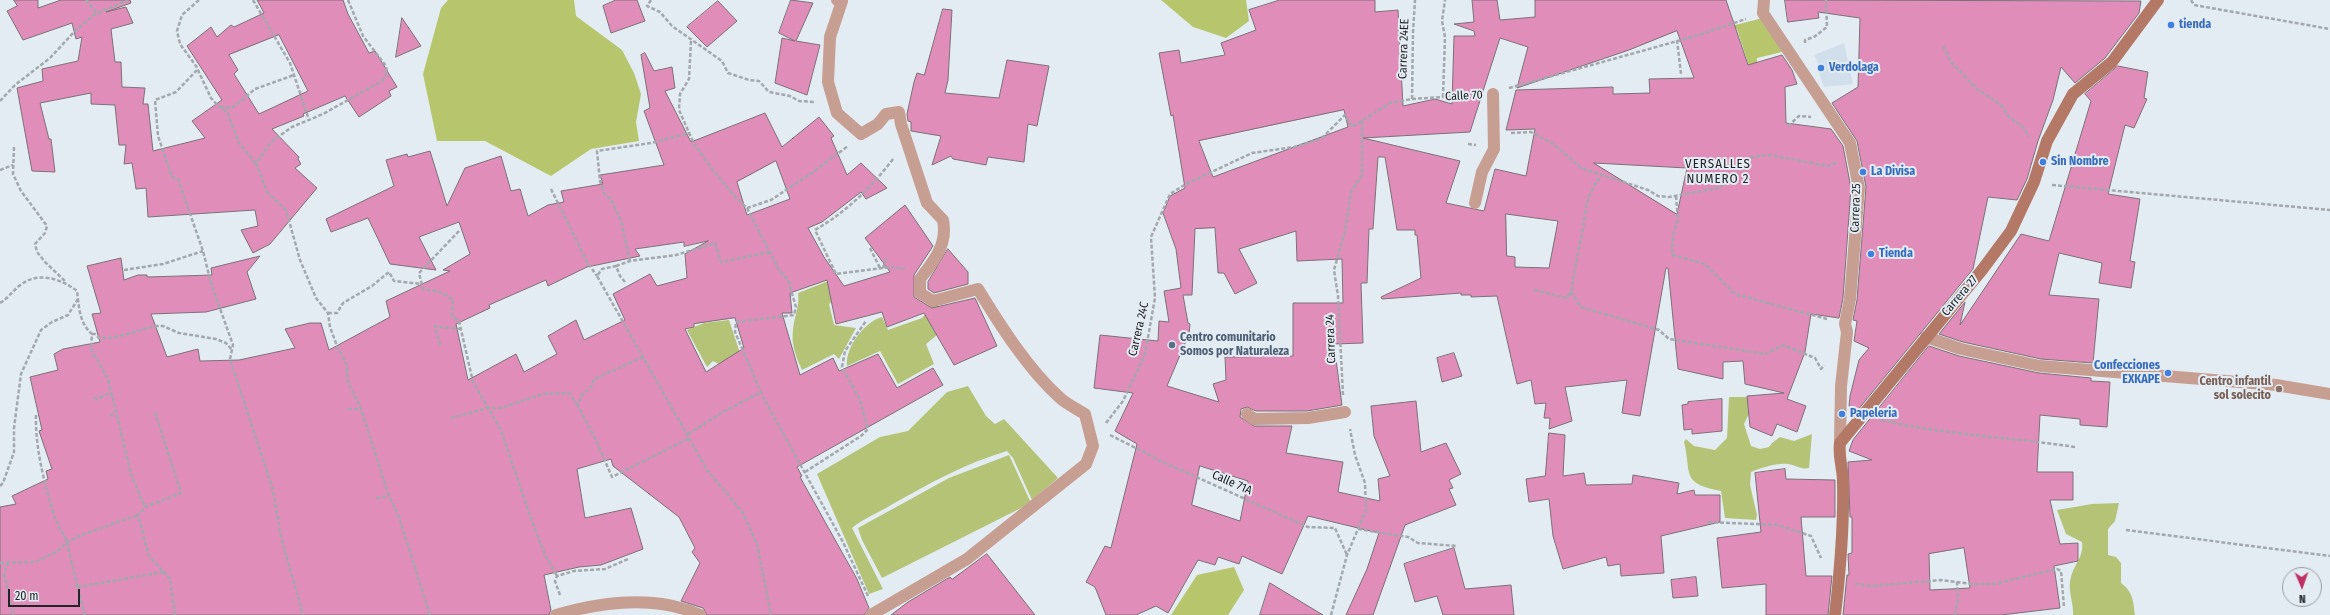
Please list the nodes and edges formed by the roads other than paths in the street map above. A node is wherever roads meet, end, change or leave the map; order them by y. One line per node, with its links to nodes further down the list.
1 (837, 0): 12 (street)
2 (1764, 0): 10 (street, Carrera 25)
3 (2158, 0): 6 (street, Carrera 27)
4 (1493, 94): 5 (street)
5 (1475, 203)
6 (1926, 337): 7 (street); 10 (street, Carrera 27)
7 (2330, 394)
8 (1345, 412): 9 (street)
9 (1247, 414)
10 (1840, 442): 14 (street)
11 (562, 613): 13 (street)
12 (874, 613)
13 (700, 615)
14 (1835, 615)

